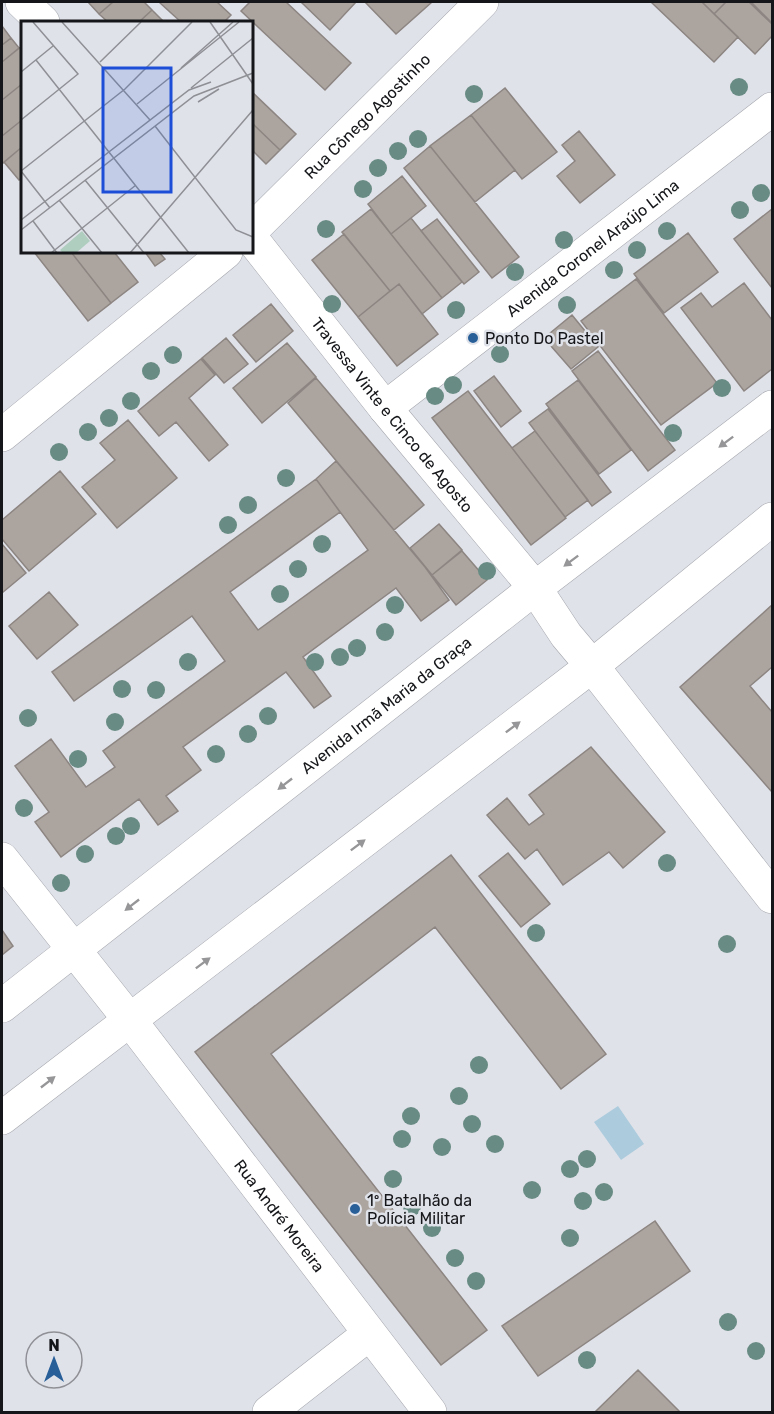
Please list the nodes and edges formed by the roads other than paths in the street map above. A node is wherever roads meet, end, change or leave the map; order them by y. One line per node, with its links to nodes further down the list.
1 (22, 2): 3 (street)
2 (482, 2): 5 (street, Rua Cônego Agostinho)
3 (42, 21)
4 (772, 109): 9 (street, Avenida Coronel Araújo Lima)
5 (254, 228)
6 (254, 242): 9 (street, Travessa Vinte e Cinco de Agosto)
7 (224, 254): 10 (street)
8 (772, 407): 12 (street, Avenida Irmã Maria da Graça, one-way to 12)
9 (385, 408): 12 (street, Travessa Vinte e Cinco de Agosto)
10 (2, 435)
11 (772, 519): 13 (street)
12 (535, 588): 13 (street, Travessa Vinte e Cinco de Agosto); 16 (street, Avenida Irmã Maria da Graça, one-way to 16)
13 (592, 666): 15 (street); 18 (street, one-way to 13)
14 (2, 859): 16 (street)
15 (772, 897)
16 (74, 950): 17 (street, Avenida Irmã Maria da Graça); 18 (street, Rua André Moreira)
17 (2, 1006)
18 (129, 1020): 19 (street, one-way to 18); 20 (street, Rua André Moreira)
19 (2, 1118)
20 (369, 1334): 21 (street); 22 (street, Rua André Moreira)
21 (269, 1413)
22 (429, 1413)

